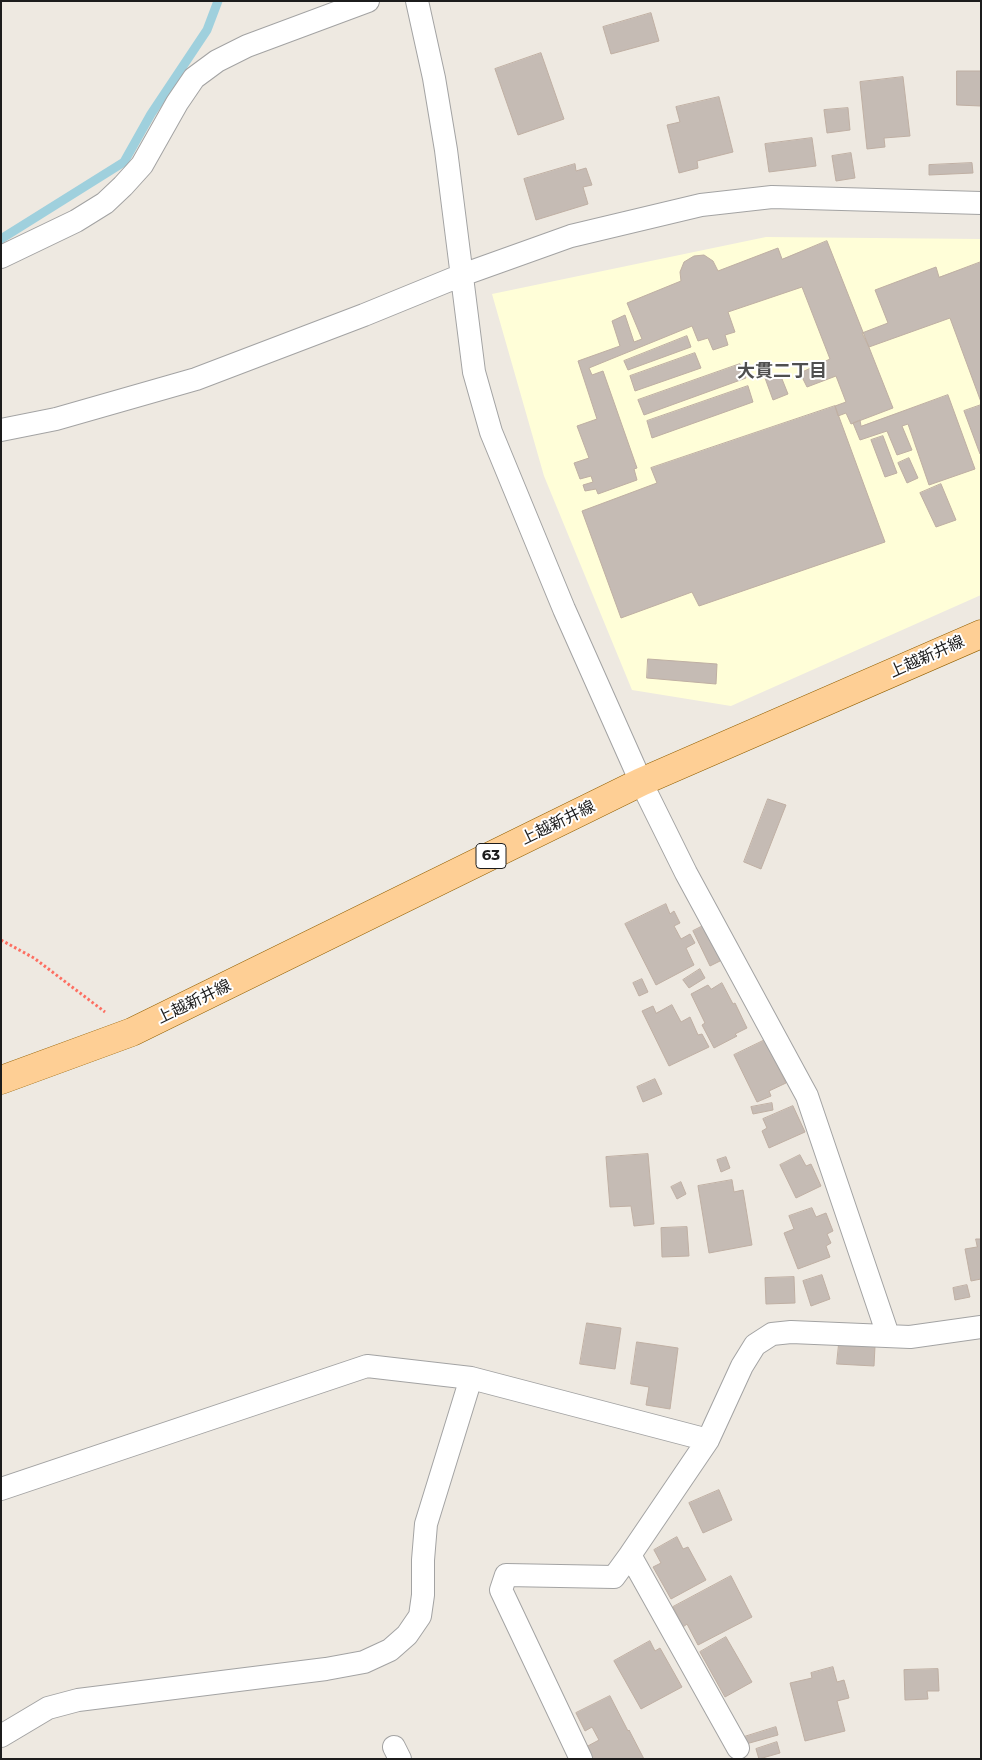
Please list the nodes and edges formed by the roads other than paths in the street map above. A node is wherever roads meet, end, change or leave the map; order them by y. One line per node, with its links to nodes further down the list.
1 (368, 1): 4 (street)
2 (417, 1): 5 (street)
3 (981, 203): 5 (street)
4 (1, 257)
5 (462, 275): 6 (street); 8 (street)
6 (1, 430)
7 (981, 634): 8 (main road, 上越新井線 / 63)
8 (642, 782): 9 (main road, 上越新井線 / 63); 11 (street)
9 (1, 1080)
10 (981, 1327): 11 (street)
11 (888, 1335): 13 (street)
12 (471, 1378): 13 (street); 14 (street); 16 (street)
13 (708, 1440): 15 (street)
14 (1, 1489)
15 (630, 1555): 17 (street); 18 (street)
16 (1, 1736)
17 (738, 1748)
18 (581, 1759)

